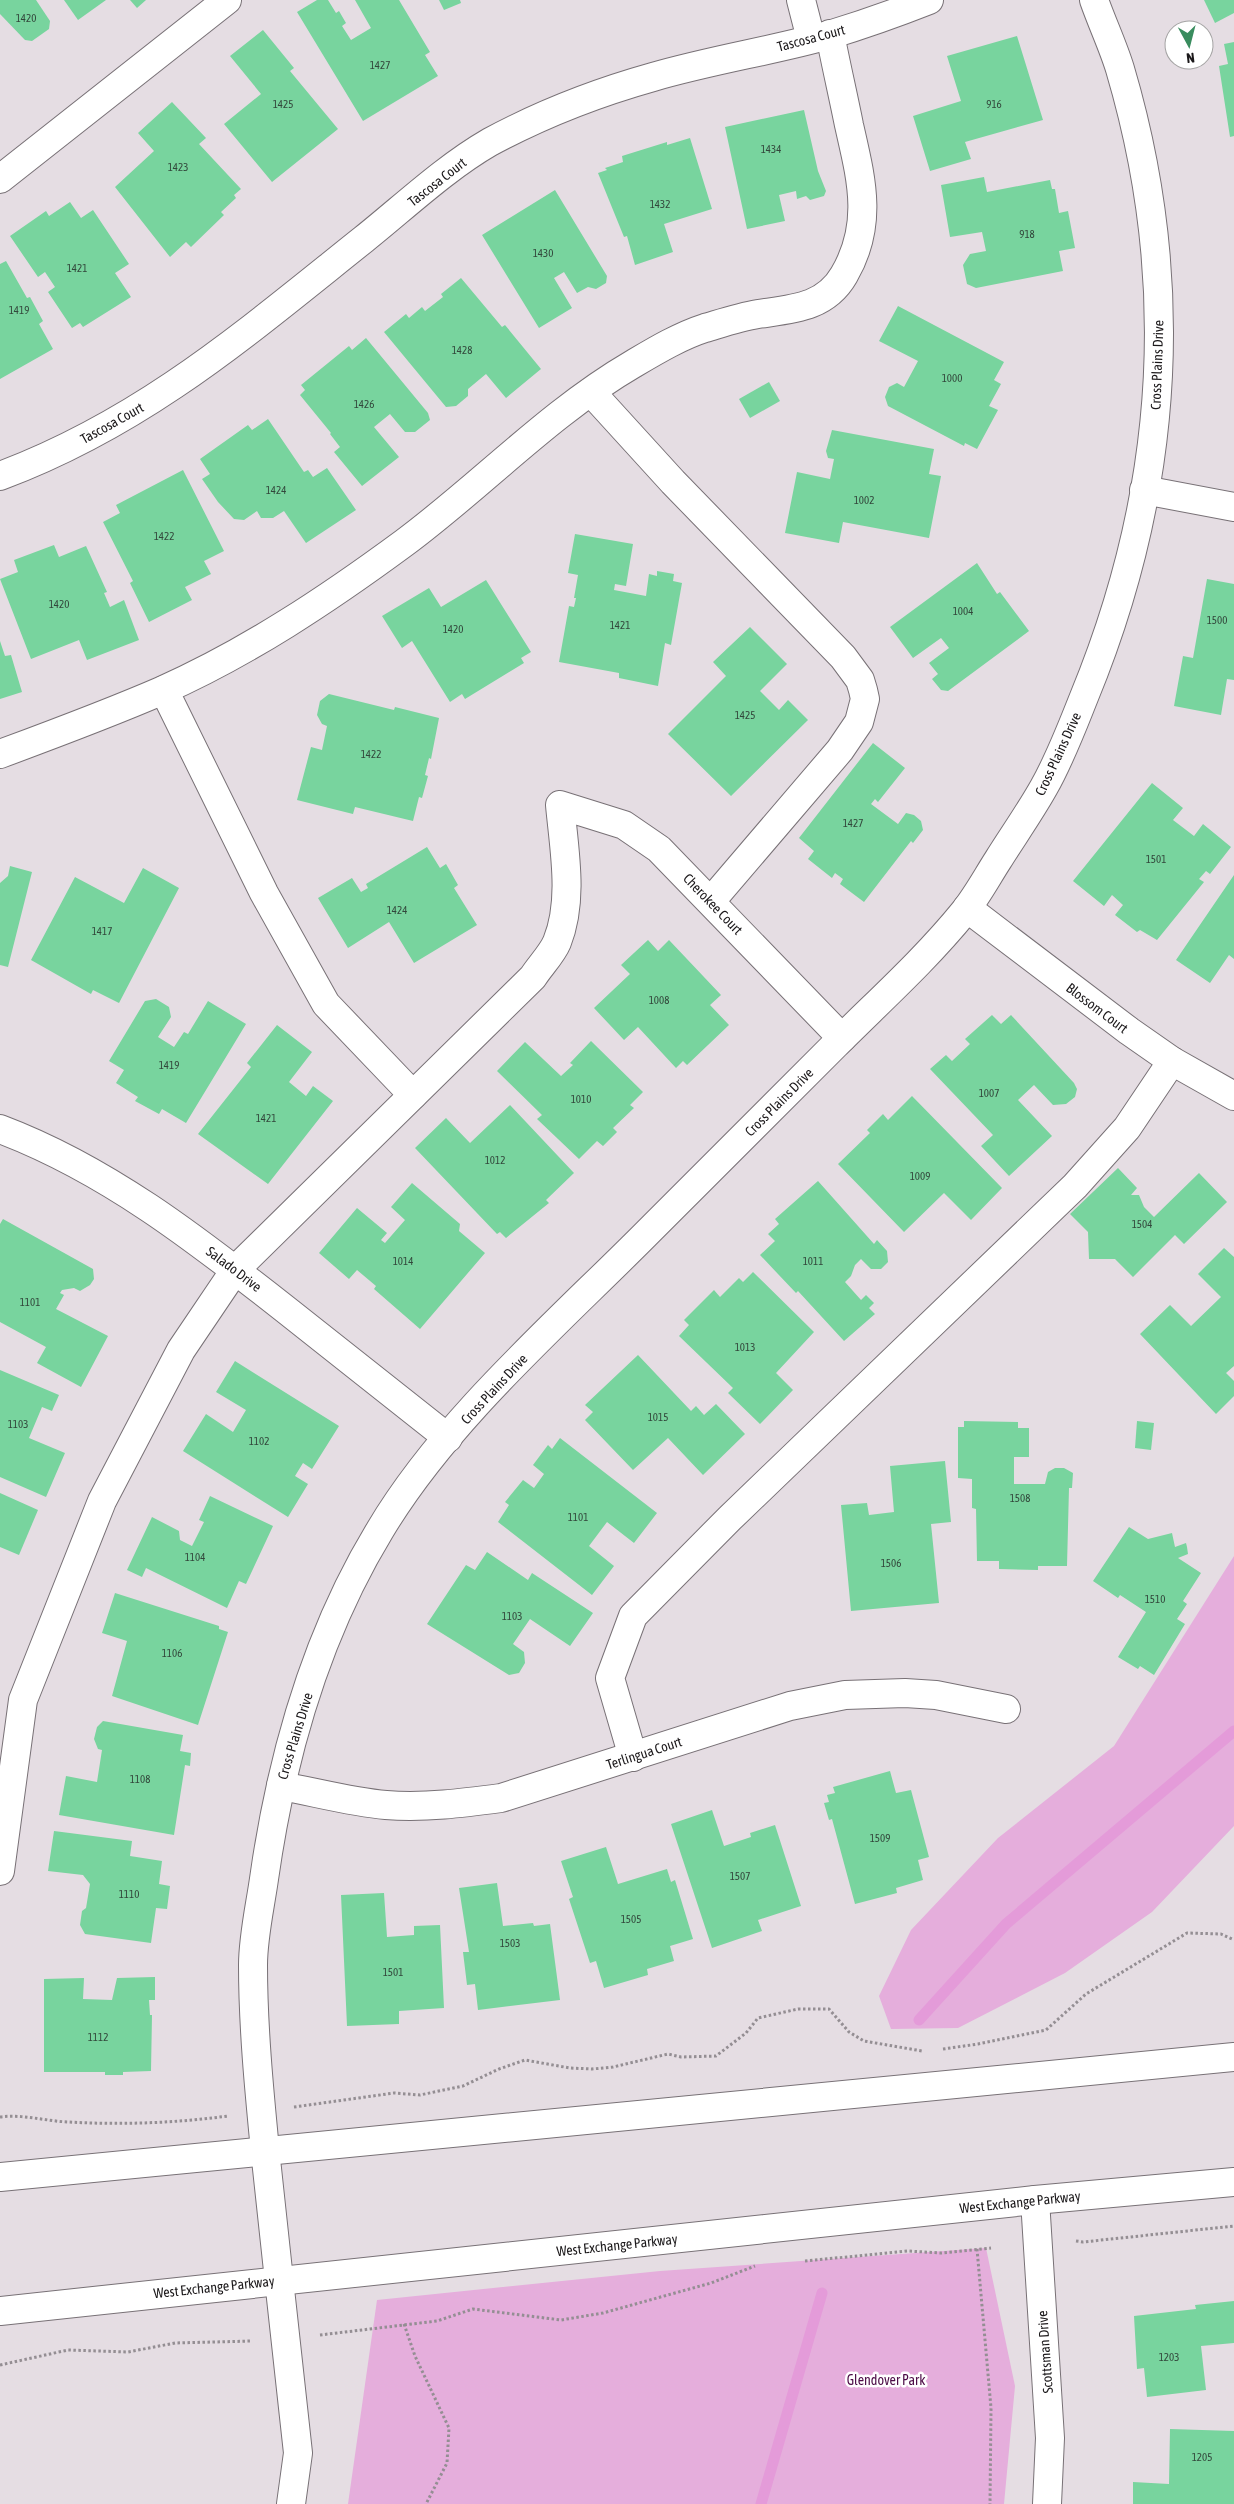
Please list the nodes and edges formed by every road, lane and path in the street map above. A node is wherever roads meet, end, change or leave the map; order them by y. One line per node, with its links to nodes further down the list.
1 (227, 0): 6 (street)
2 (801, 0): 5 (street)
3 (929, 0): 5 (street, Tascosa Court)
4 (1094, 0): 9 (street, Cross Plains Drive)
5 (821, 37): 7 (street); 8 (street, Tascosa Court)
6 (0, 179)
7 (590, 392): 11 (street); 13 (street)
8 (0, 476)
9 (1144, 490): 10 (street); 14 (street, Cross Plains Drive)
10 (1234, 506)
11 (164, 690): 12 (street); 17 (street)
12 (0, 754)
13 (712, 901): 15 (street, Cherokee Court); 17 (street, Cherokee Court)
14 (967, 908): 15 (street, Cross Plains Drive); 16 (street, Blossom Court)
15 (842, 1038): 21 (street, Cross Plains Drive)
16 (1172, 1061): 18 (street, Blossom Court); 23 (street)
17 (413, 1095): 20 (street)
18 (1234, 1096)
19 (0, 1129): 20 (street, Salado Drive)
20 (236, 1270): 21 (street, Salado Drive); 25 (street)
21 (448, 1438): 24 (street, Cross Plains Drive)
22 (1006, 1709): 23 (street, Terlingua Court)
23 (633, 1757): 24 (street, Terlingua Court)
24 (281, 1786): 30 (street, Cross Plains Drive)
25 (0, 1871)
26 (1234, 1940): 27 (path)
27 (940, 2049)
28 (931, 2050): 30 (path)
29 (1234, 2057): 32 (street)
30 (261, 2111): 31 (path); 32 (street, Cross Plains Drive)
31 (0, 2117)
32 (265, 2150): 33 (street); 42 (street, Cross Plains Drive)
33 (0, 2177)
34 (1234, 2182): 35 (street, West Exchange Parkway)
35 (1035, 2200): 42 (street, West Exchange Parkway); 51 (street, Scottsman Drive)
36 (1234, 2226): 37 (path)
37 (1076, 2240)
38 (992, 2248): 39 (path)
39 (977, 2249): 40 (path); 50 (path)
40 (798, 2262)
41 (758, 2265): 44 (path)
42 (279, 2280): 43 (street, West Exchange Parkway); 48 (street, Cross Plains Drive)
43 (0, 2310)
44 (404, 2324): 45 (path); 49 (path)
45 (312, 2336)
46 (260, 2341): 47 (path)
47 (0, 2365)
48 (291, 2504)
49 (426, 2504)
50 (990, 2504)
51 (1048, 2504)

